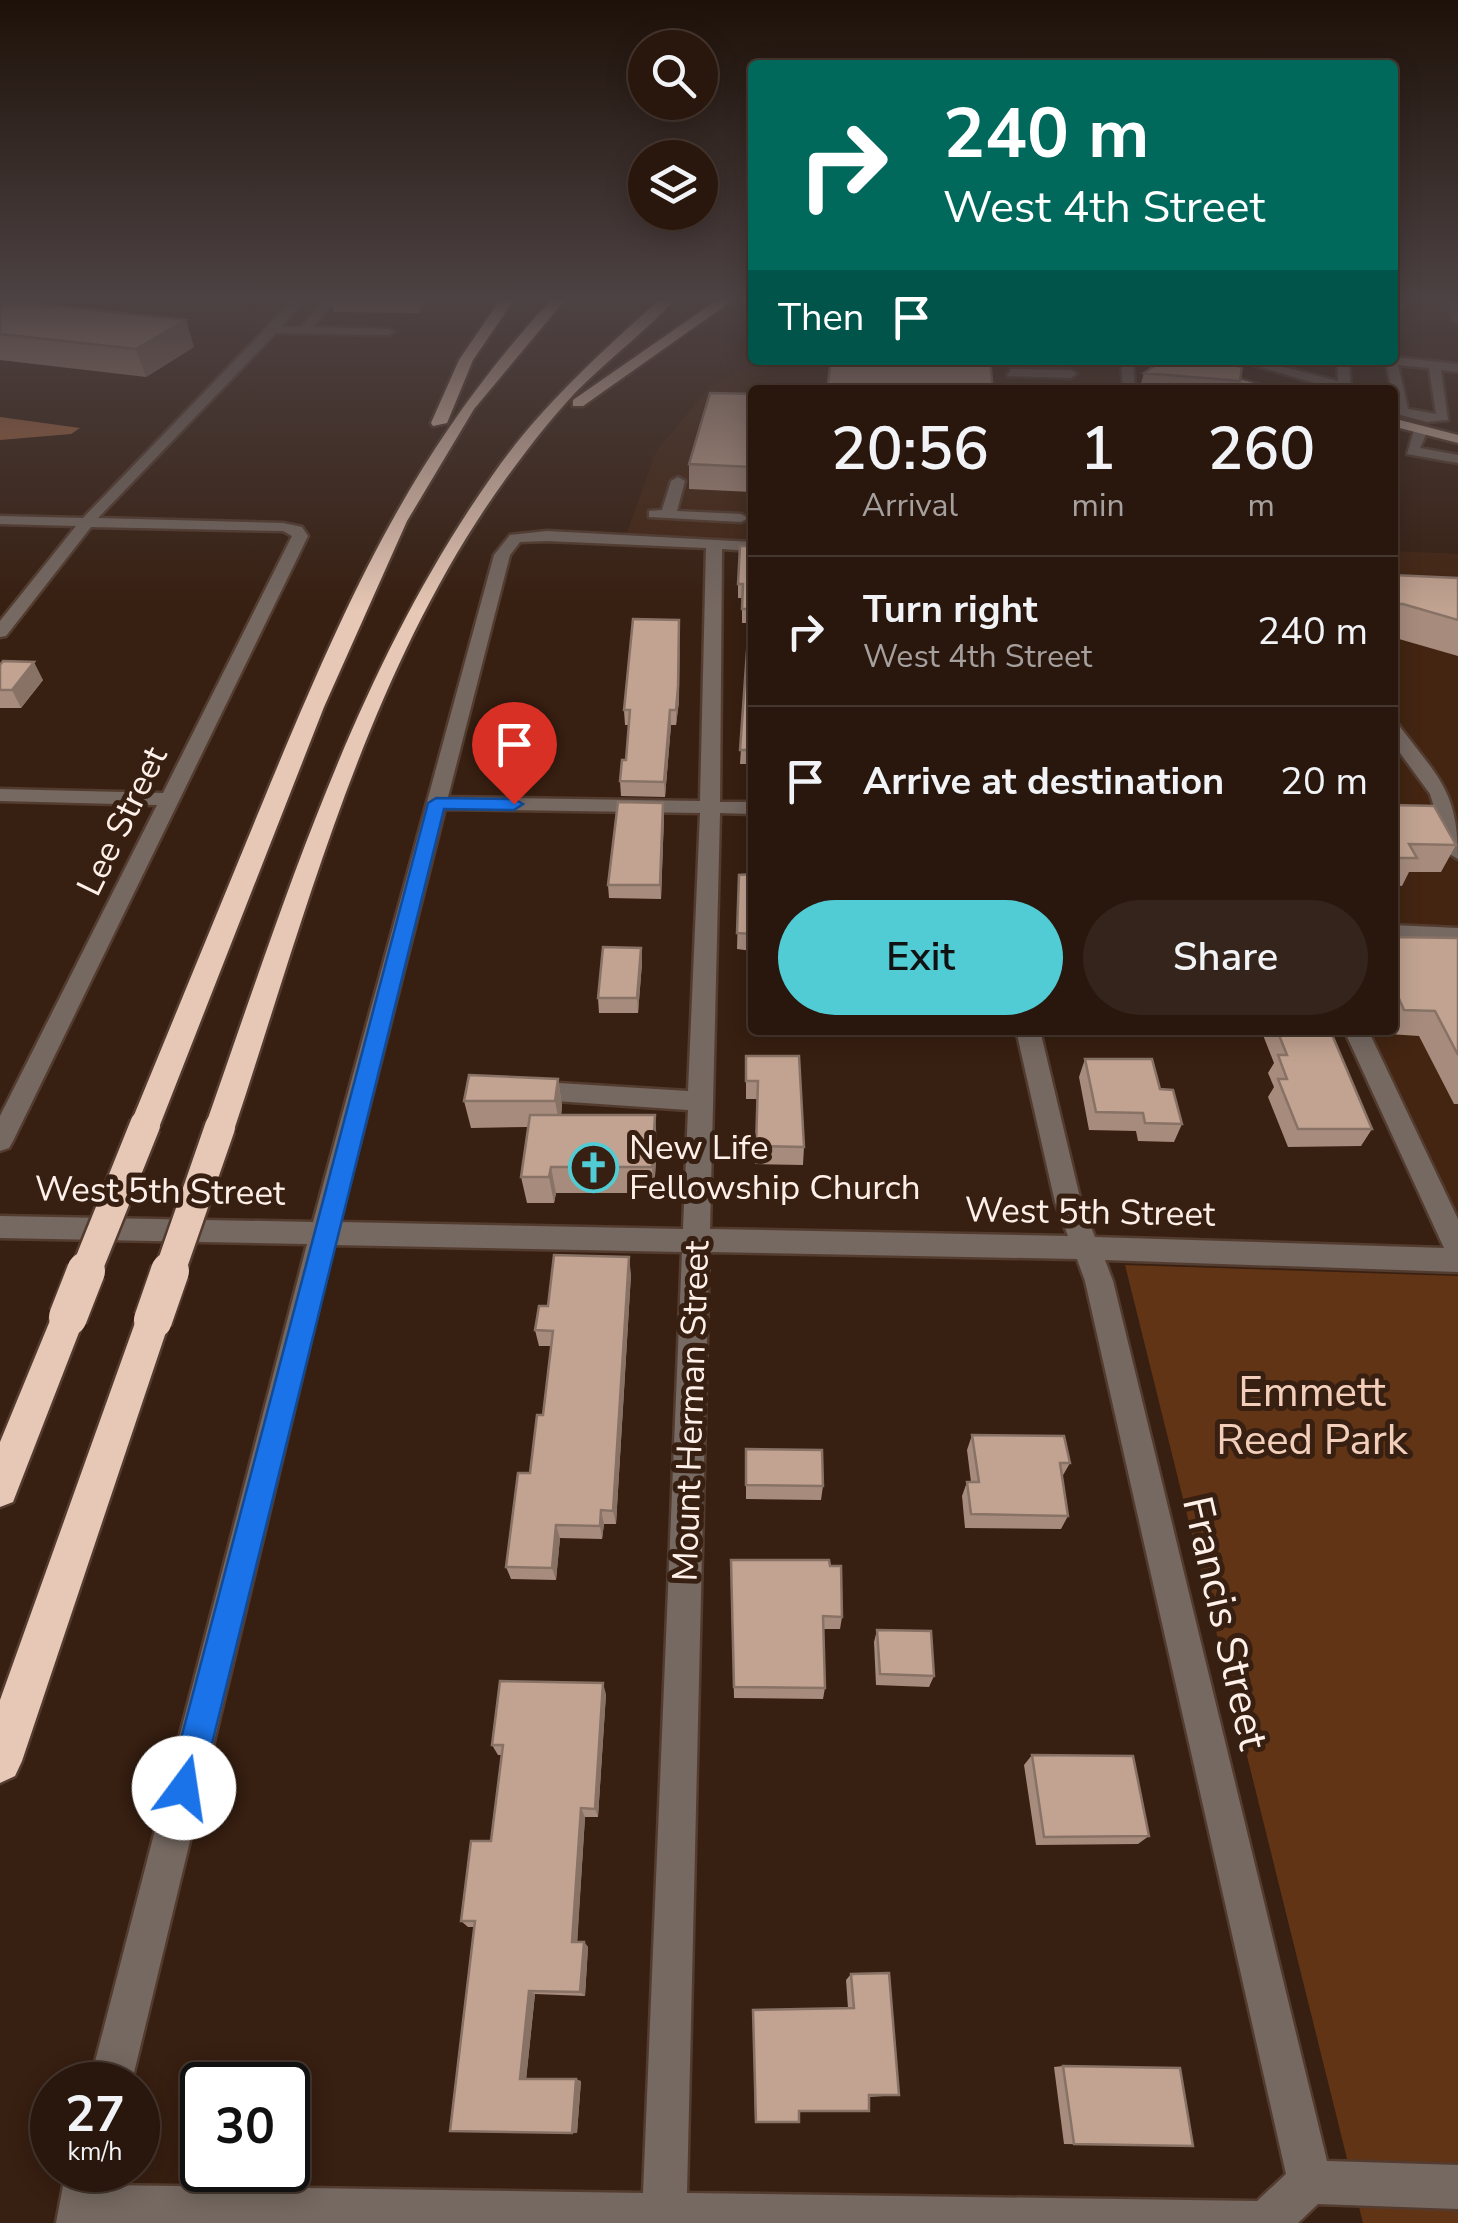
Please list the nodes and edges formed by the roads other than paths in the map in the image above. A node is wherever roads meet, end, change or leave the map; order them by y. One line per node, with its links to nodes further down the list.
1 (202, 404): 17 (street)
2 (448, 404): 14 (highway)
3 (469, 404): 14 (highway)
4 (558, 404): 12 (highway)
5 (578, 404): 12 (highway)
6 (1400, 404): 7 (street)
7 (1441, 404)
8 (1398, 424): 9 (main road)
9 (1421, 430): 10 (main road); 11 (street)
10 (1458, 439)
11 (1458, 460)
12 (507, 463): 42 (highway, bridge)
13 (678, 481): 15 (street)
14 (410, 495): 41 (highway, bridge)
15 (747, 518): 19 (street)
16 (0, 520): 17 (street)
17 (86, 522): 20 (street); 23 (street, Lee Street)
18 (714, 544): 19 (street); 24 (street); 25 (street, Mount Herman Street)
19 (746, 546)
20 (0, 632)
21 (1398, 736): 27 (street)
22 (0, 795): 23 (street)
23 (168, 799): 34 (street, Lee Street)
24 (436, 803): 25 (street); 36 (street)
25 (710, 808): 26 (street); 33 (street, Mount Herman Street)
26 (748, 808)
27 (1458, 853)
28 (1398, 932): 29 (street)
29 (1458, 935)
30 (1029, 1035): 38 (street, Francis Street)
31 (1358, 1035): 39 (street)
32 (502, 1088): 33 (street)
33 (701, 1101): 37 (street, Mount Herman Street)
34 (0, 1141)
35 (0, 1226): 36 (street, West 5th Street)
36 (324, 1231): 37 (street, West 5th Street); 43 (street)
37 (696, 1243): 38 (street, West 5th Street); 47 (street, Mount Herman Street)
38 (1084, 1248): 40 (street, West 5th Street); 44 (street, Francis Street)
39 (1458, 1248)
40 (1458, 1260)
41 (0, 1488)
42 (0, 1761)
43 (116, 2062)
44 (1310, 2182): 45 (street); 47 (street)
45 (1458, 2186)
46 (81, 2200): 47 (street)
47 (664, 2217)

